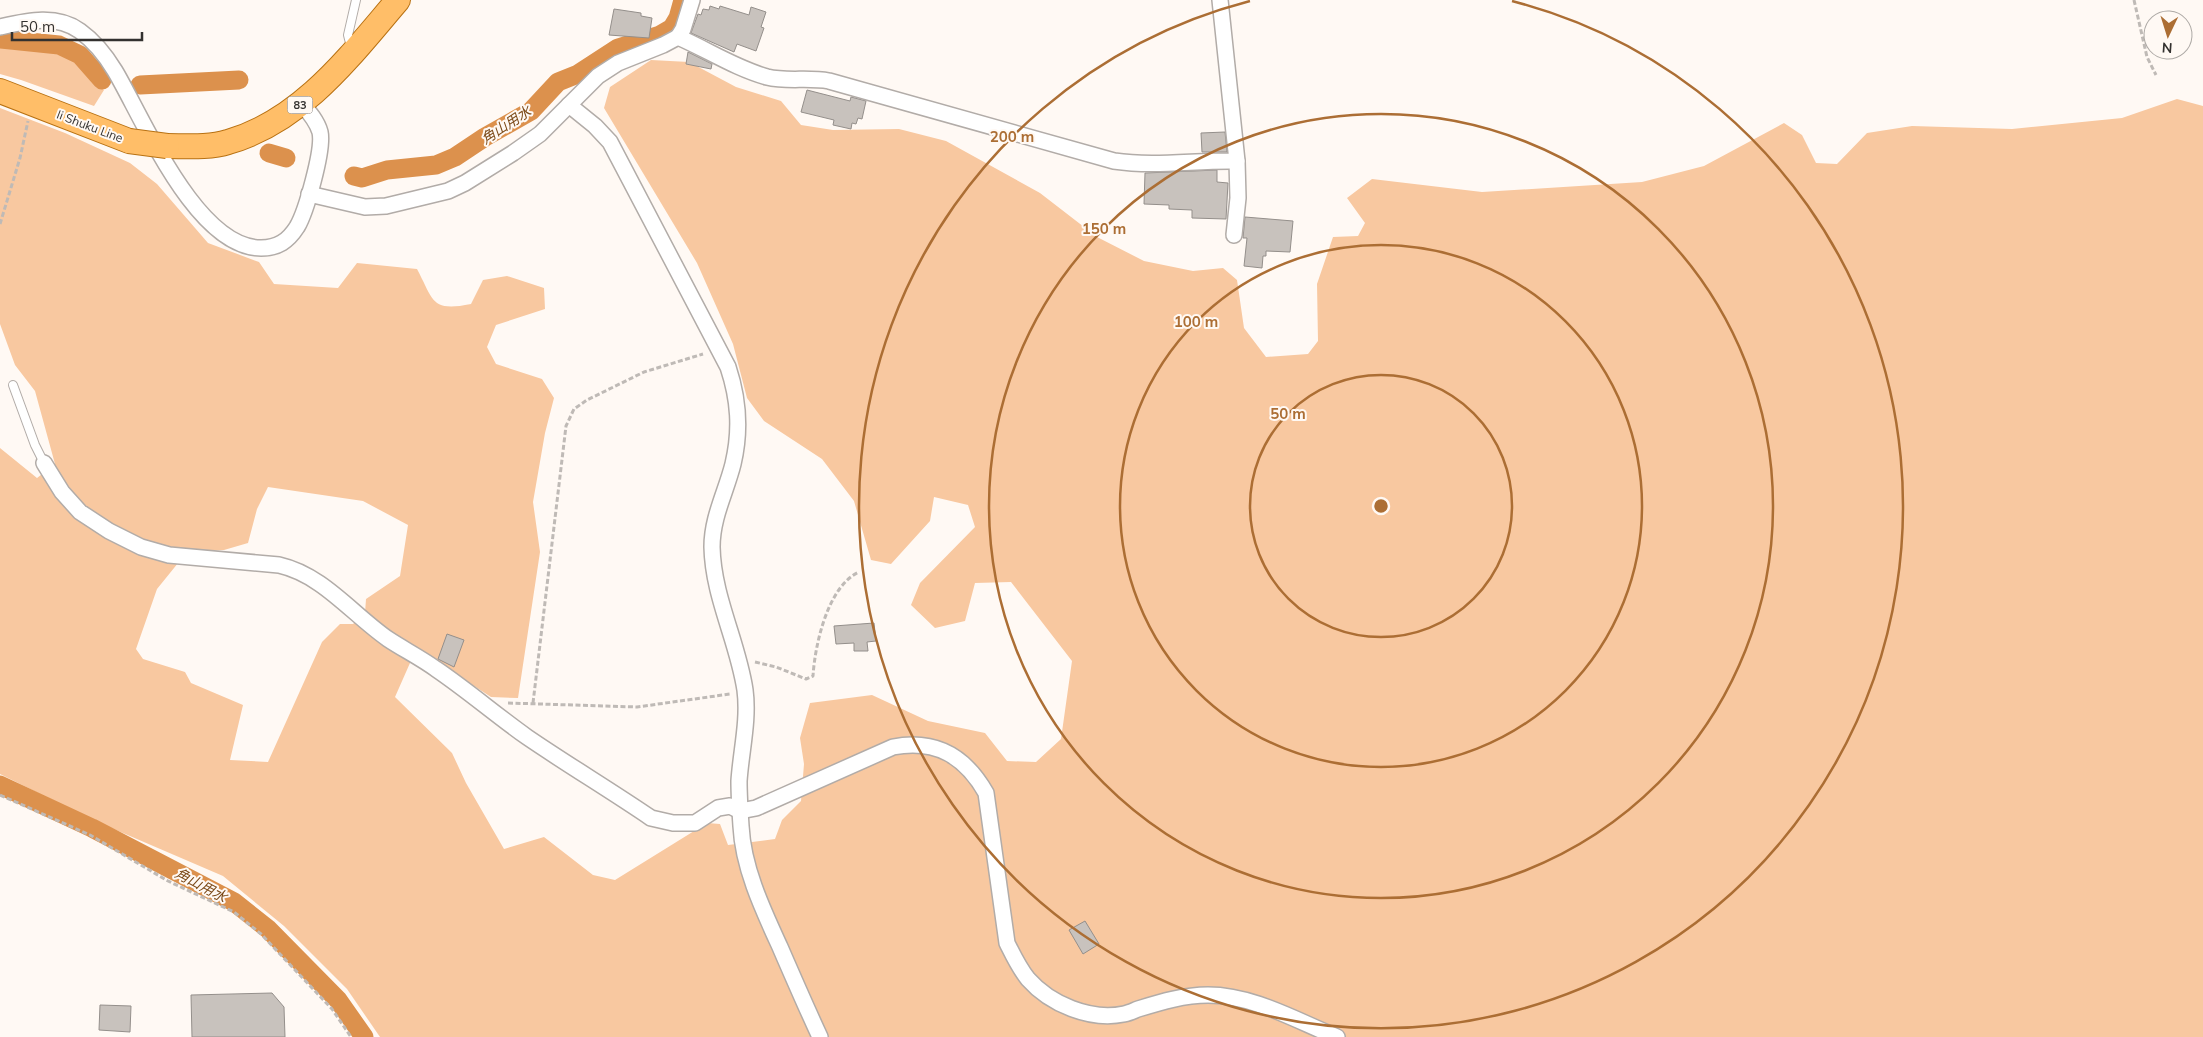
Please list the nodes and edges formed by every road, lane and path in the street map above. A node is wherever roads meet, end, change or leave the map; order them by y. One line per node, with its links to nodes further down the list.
1 (356, 0): 8 (lane)
2 (398, 0): 8 (main road, Ii Shuku Line / 83)
3 (692, 0): 7 (street)
4 (1220, 0): 14 (street)
5 (2134, 0): 9 (path)
6 (0, 27): 15 (street)
7 (678, 36): 12 (street); 14 (street)
8 (352, 54): 11 (main road, Ii Shuku Line / 83)
9 (2156, 75)
10 (0, 91): 13 (main road, Ii Shuku Line / 83)
11 (302, 104): 13 (main road, Ii Shuku Line / 83, bridge); 15 (street)
12 (569, 105): 15 (street); 18 (street)
13 (59, 114): 16 (path)
14 (1238, 161): 17 (street)
15 (309, 194)
16 (0, 224)
17 (1234, 235)
18 (719, 350): 22 (street); 25 (path)
19 (13, 385): 20 (lane)
20 (44, 463): 24 (street)
21 (859, 572): 22 (path)
22 (739, 664): 23 (street)
23 (745, 692): 25 (path); 27 (street)
24 (480, 703): 25 (path); 27 (street)
25 (533, 703)
26 (0, 795): 28 (path)
27 (740, 810): 29 (street); 30 (street)
28 (351, 1037)
29 (820, 1037)
30 (1337, 1037)

